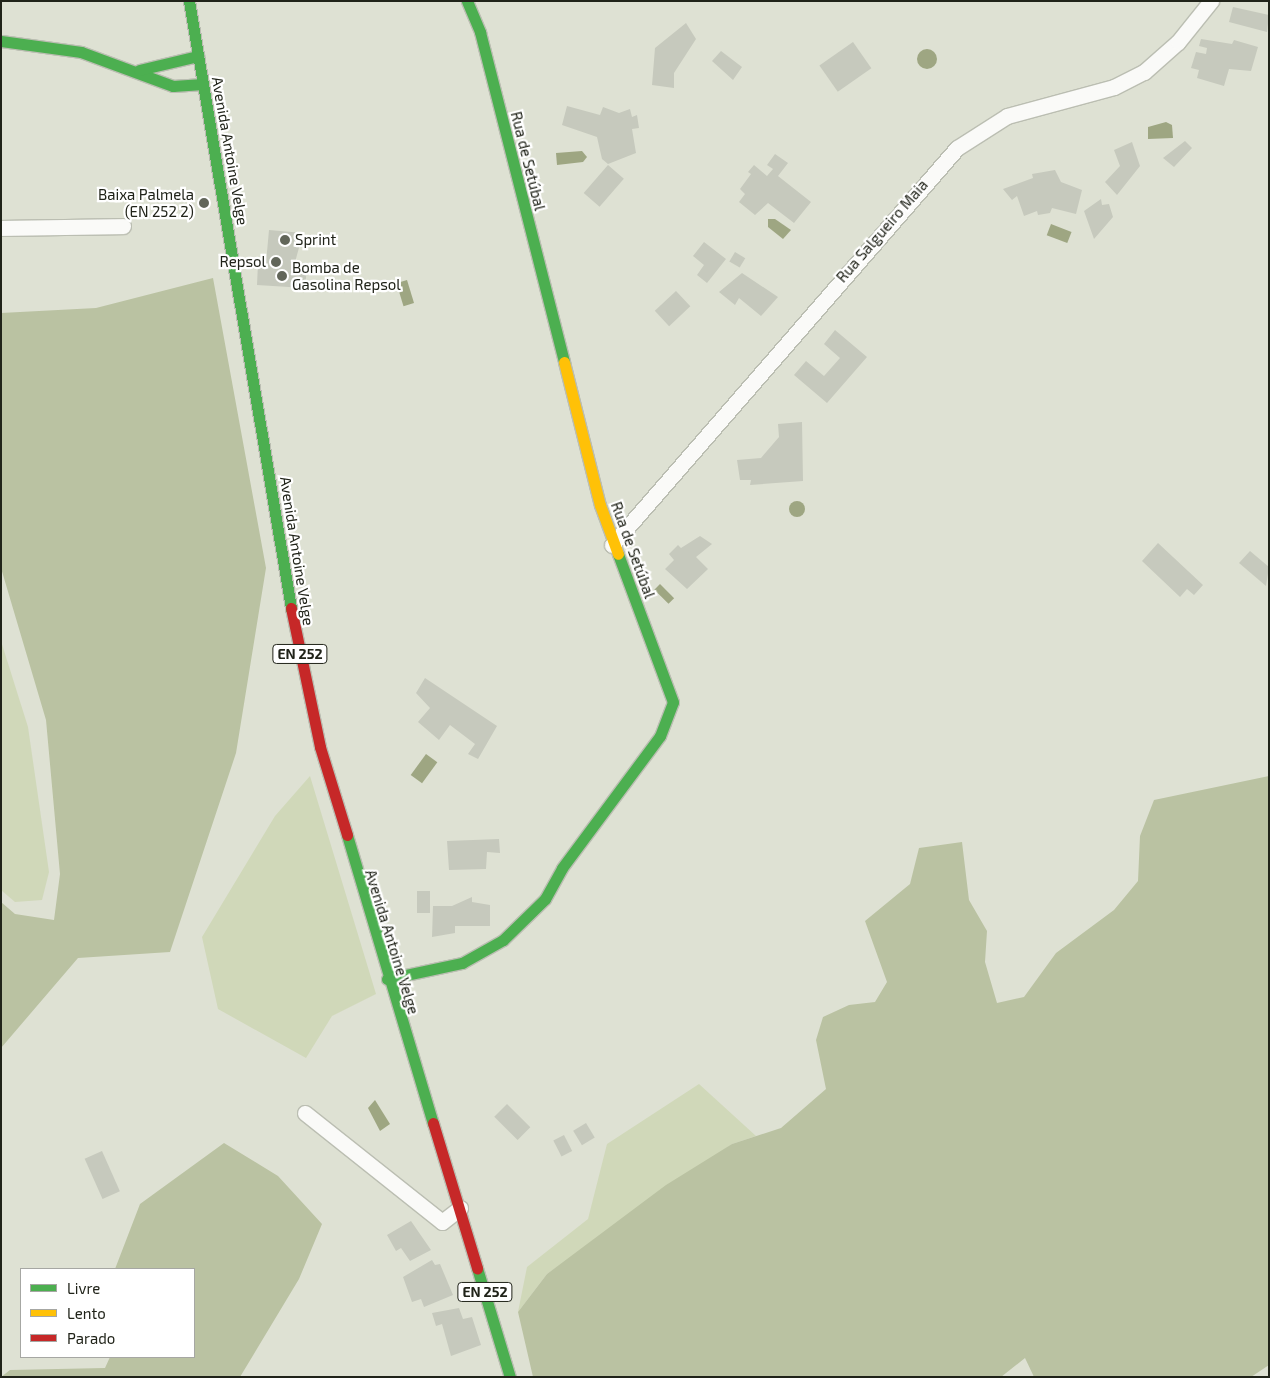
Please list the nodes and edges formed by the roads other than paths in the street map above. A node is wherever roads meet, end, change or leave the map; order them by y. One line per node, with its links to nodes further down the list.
1 (189, 1): 5 (street, Avenida Antoine Velge / EN 252)
2 (467, 1): 10 (street, Rua de Setúbal)
3 (1211, 1): 10 (street, Rua Salgueiro Maia)
4 (1, 41): 6 (street)
5 (198, 56): 6 (street); 7 (street, Avenida Antoine Velge / EN 252)
6 (139, 70): 7 (street)
7 (203, 84): 11 (street, Avenida Antoine Velge / EN 252)
8 (123, 226): 9 (street)
9 (1, 228)
10 (612, 545): 11 (street, Rua de Setúbal)
11 (387, 979): 13 (street, Avenida Antoine Velge / EN 252)
12 (305, 1113): 13 (street)
13 (460, 1208): 14 (street, EN 252)
14 (510, 1377)

